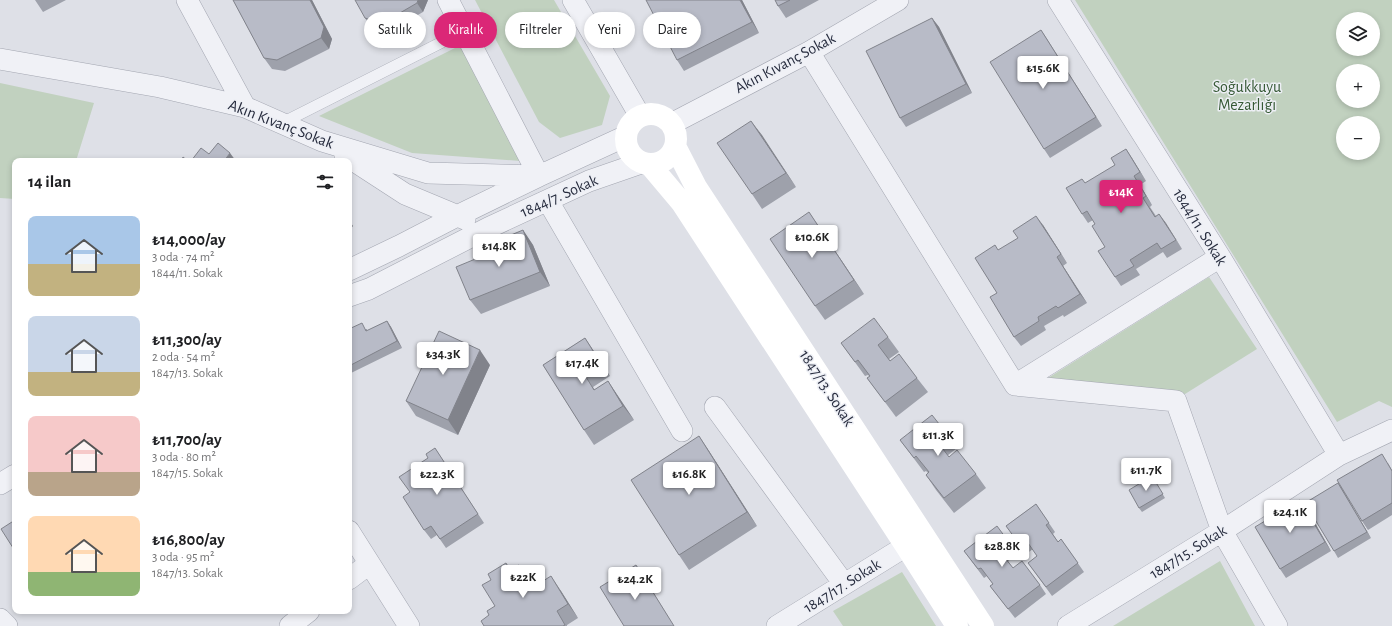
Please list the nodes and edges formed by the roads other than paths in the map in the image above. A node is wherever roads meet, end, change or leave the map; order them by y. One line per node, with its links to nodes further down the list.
1 (188, 0): 11 (street)
2 (448, 0): 6 (street)
3 (573, 0): 12 (street)
4 (1058, 0): 25 (street, 1844/11. Sokak)
5 (888, 2): 9 (street, Akın Kıvanç Sokak)
6 (454, 12)
7 (434, 46): 13 (lane)
8 (473, 48): 21 (street)
9 (809, 52): 14 (street, Akın Kıvanç Sokak); 28 (street)
10 (0, 59): 11 (street, Akın Kıvanç Sokak)
11 (245, 107): 13 (street, Akın Kıvanç Sokak)
12 (640, 116): 14 (main road); 15 (main road)
13 (282, 123): 16 (street, Akın Kıvanç Sokak)
14 (671, 124): 17 (main road)
15 (626, 136): 20 (main road); 21 (street, Akın Kıvanç Sokak)
16 (322, 141): 18 (street); 21 (street, Akın Kıvanç Sokak)
17 (676, 148): 20 (main road); 48 (main road, 1847/13. Sokak)
18 (349, 158)
19 (352, 160): 23 (street)
20 (646, 164): 22 (street, 1844/7. Sokak); 37 (main road, 1847/13. Sokak)
21 (539, 176): 23 (street)
22 (548, 201): 24 (street, 1844/7. Sokak); 31 (street)
23 (457, 216): 24 (street); 26 (street)
24 (488, 228): 27 (street, 1844/7. Sokak)
25 (1220, 257): 28 (street); 32 (street, 1844/11. Sokak)
26 (352, 269)
27 (352, 295)
28 (1015, 385): 35 (street)
29 (715, 407): 40 (street)
30 (1392, 430): 32 (street, 1847/15. Sokak)
31 (682, 431)
32 (1339, 455): 35 (street, 1847/15. Sokak)
33 (12, 477): 34 (street)
34 (0, 484)
35 (1222, 531): 49 (street, 1847/15. Sokak); 50 (street)
36 (352, 536): 38 (street)
37 (906, 546): 40 (street, 1847/17. Sokak); 47 (main road, 1847/13. Sokak)
38 (369, 564): 39 (street); 45 (street)
39 (352, 578)
40 (844, 584): 46 (street, 1847/17. Sokak)
41 (305, 614): 44 (street)
42 (0, 619): 43 (street)
43 (6, 626)
44 (290, 626)
45 (409, 626)
46 (777, 626)
47 (957, 626)
48 (982, 626)
49 (1068, 626)
50 (1277, 626)

